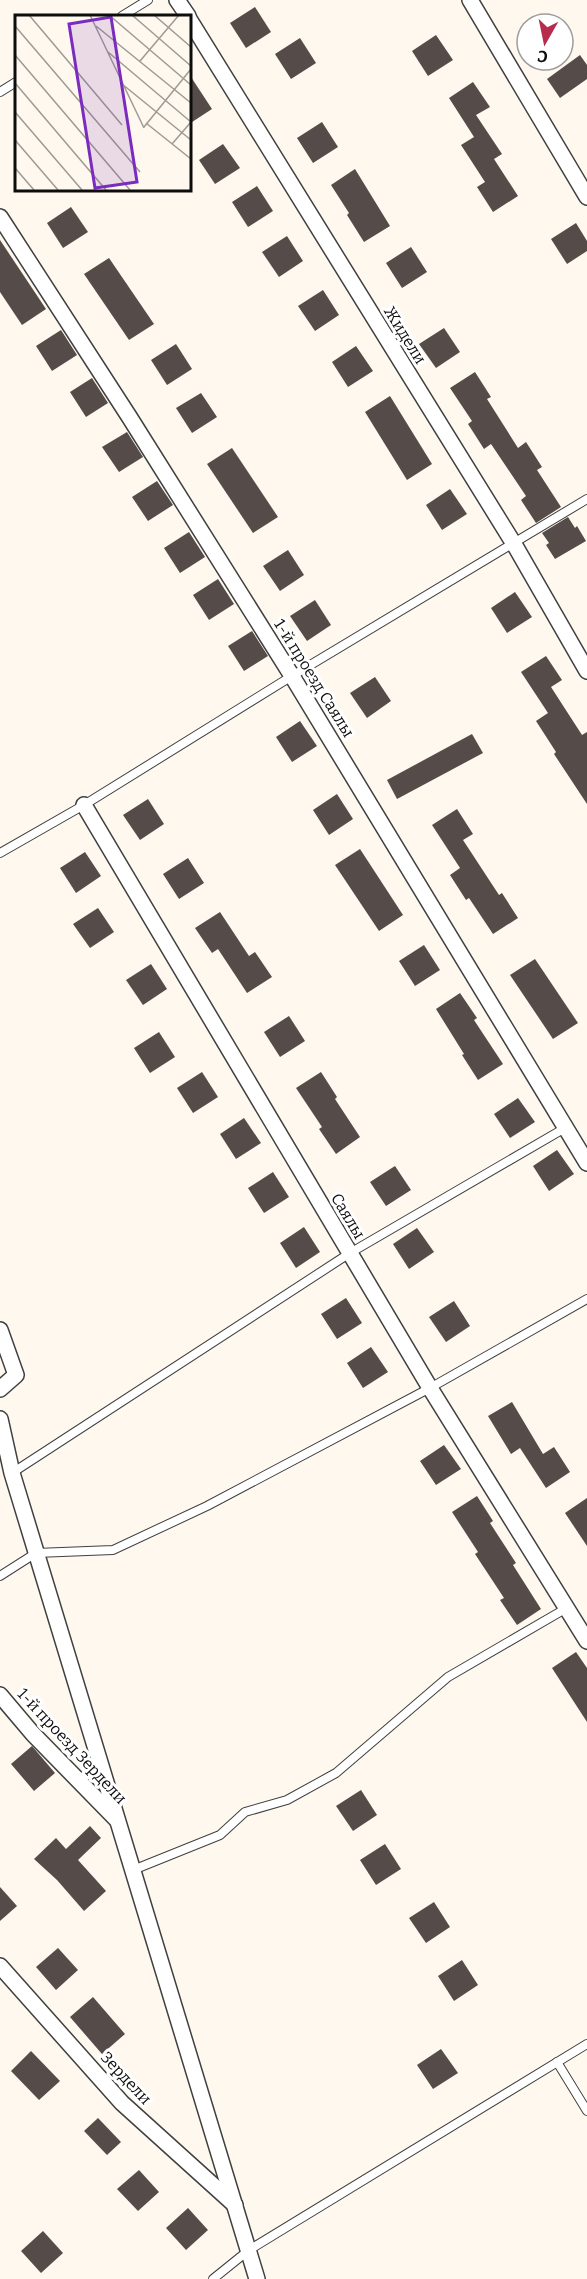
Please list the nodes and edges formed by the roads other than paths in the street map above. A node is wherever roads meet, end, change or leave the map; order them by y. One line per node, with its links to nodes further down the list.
1 (148, 0): 4 (lane)
2 (177, 0): 5 (street, Жидели)
3 (470, 0): 9 (street)
4 (124, 15)
5 (186, 15)
6 (190, 21): 12 (street, Жидели)
7 (15, 83): 8 (lane)
8 (0, 92)
9 (587, 197)
10 (0, 217): 14 (street, 1-й проезд Саялы)
11 (587, 499): 12 (lane)
12 (514, 544): 13 (street, Жидели); 14 (lane)
13 (587, 671)
14 (292, 676): 15 (lane); 17 (street, 1-й проезд Саялы)
15 (84, 805): 16 (lane); 19 (street, Саялы)
16 (0, 853)
17 (565, 1128): 18 (street, 1-й проезд Саялы); 19 (lane)
18 (587, 1163)
19 (350, 1253): 24 (street, Саялы); 27 (lane)
20 (587, 1299): 24 (lane)
21 (0, 1330): 23 (street)
22 (0, 1357): 23 (street)
23 (16, 1375): 25 (street)
24 (430, 1388): 28 (lane); 30 (street, Саялы)
25 (0, 1389)
26 (0, 1419): 27 (street)
27 (12, 1473): 28 (street)
28 (36, 1553): 29 (lane); 33 (street)
29 (0, 1576)
30 (565, 1608): 31 (street, Саялы); 34 (lane)
31 (587, 1641)
32 (0, 1695): 33 (street, 1-й проезд Зердели)
33 (118, 1822): 34 (street)
34 (133, 1870): 39 (street)
35 (0, 1966): 39 (street, Зердели)
36 (587, 2044): 37 (lane)
37 (556, 2061): 38 (lane); 40 (lane)
38 (587, 2111)
39 (235, 2205): 40 (street)
40 (249, 2250): 41 (lane); 42 (street)
41 (213, 2279)
42 (258, 2279)

